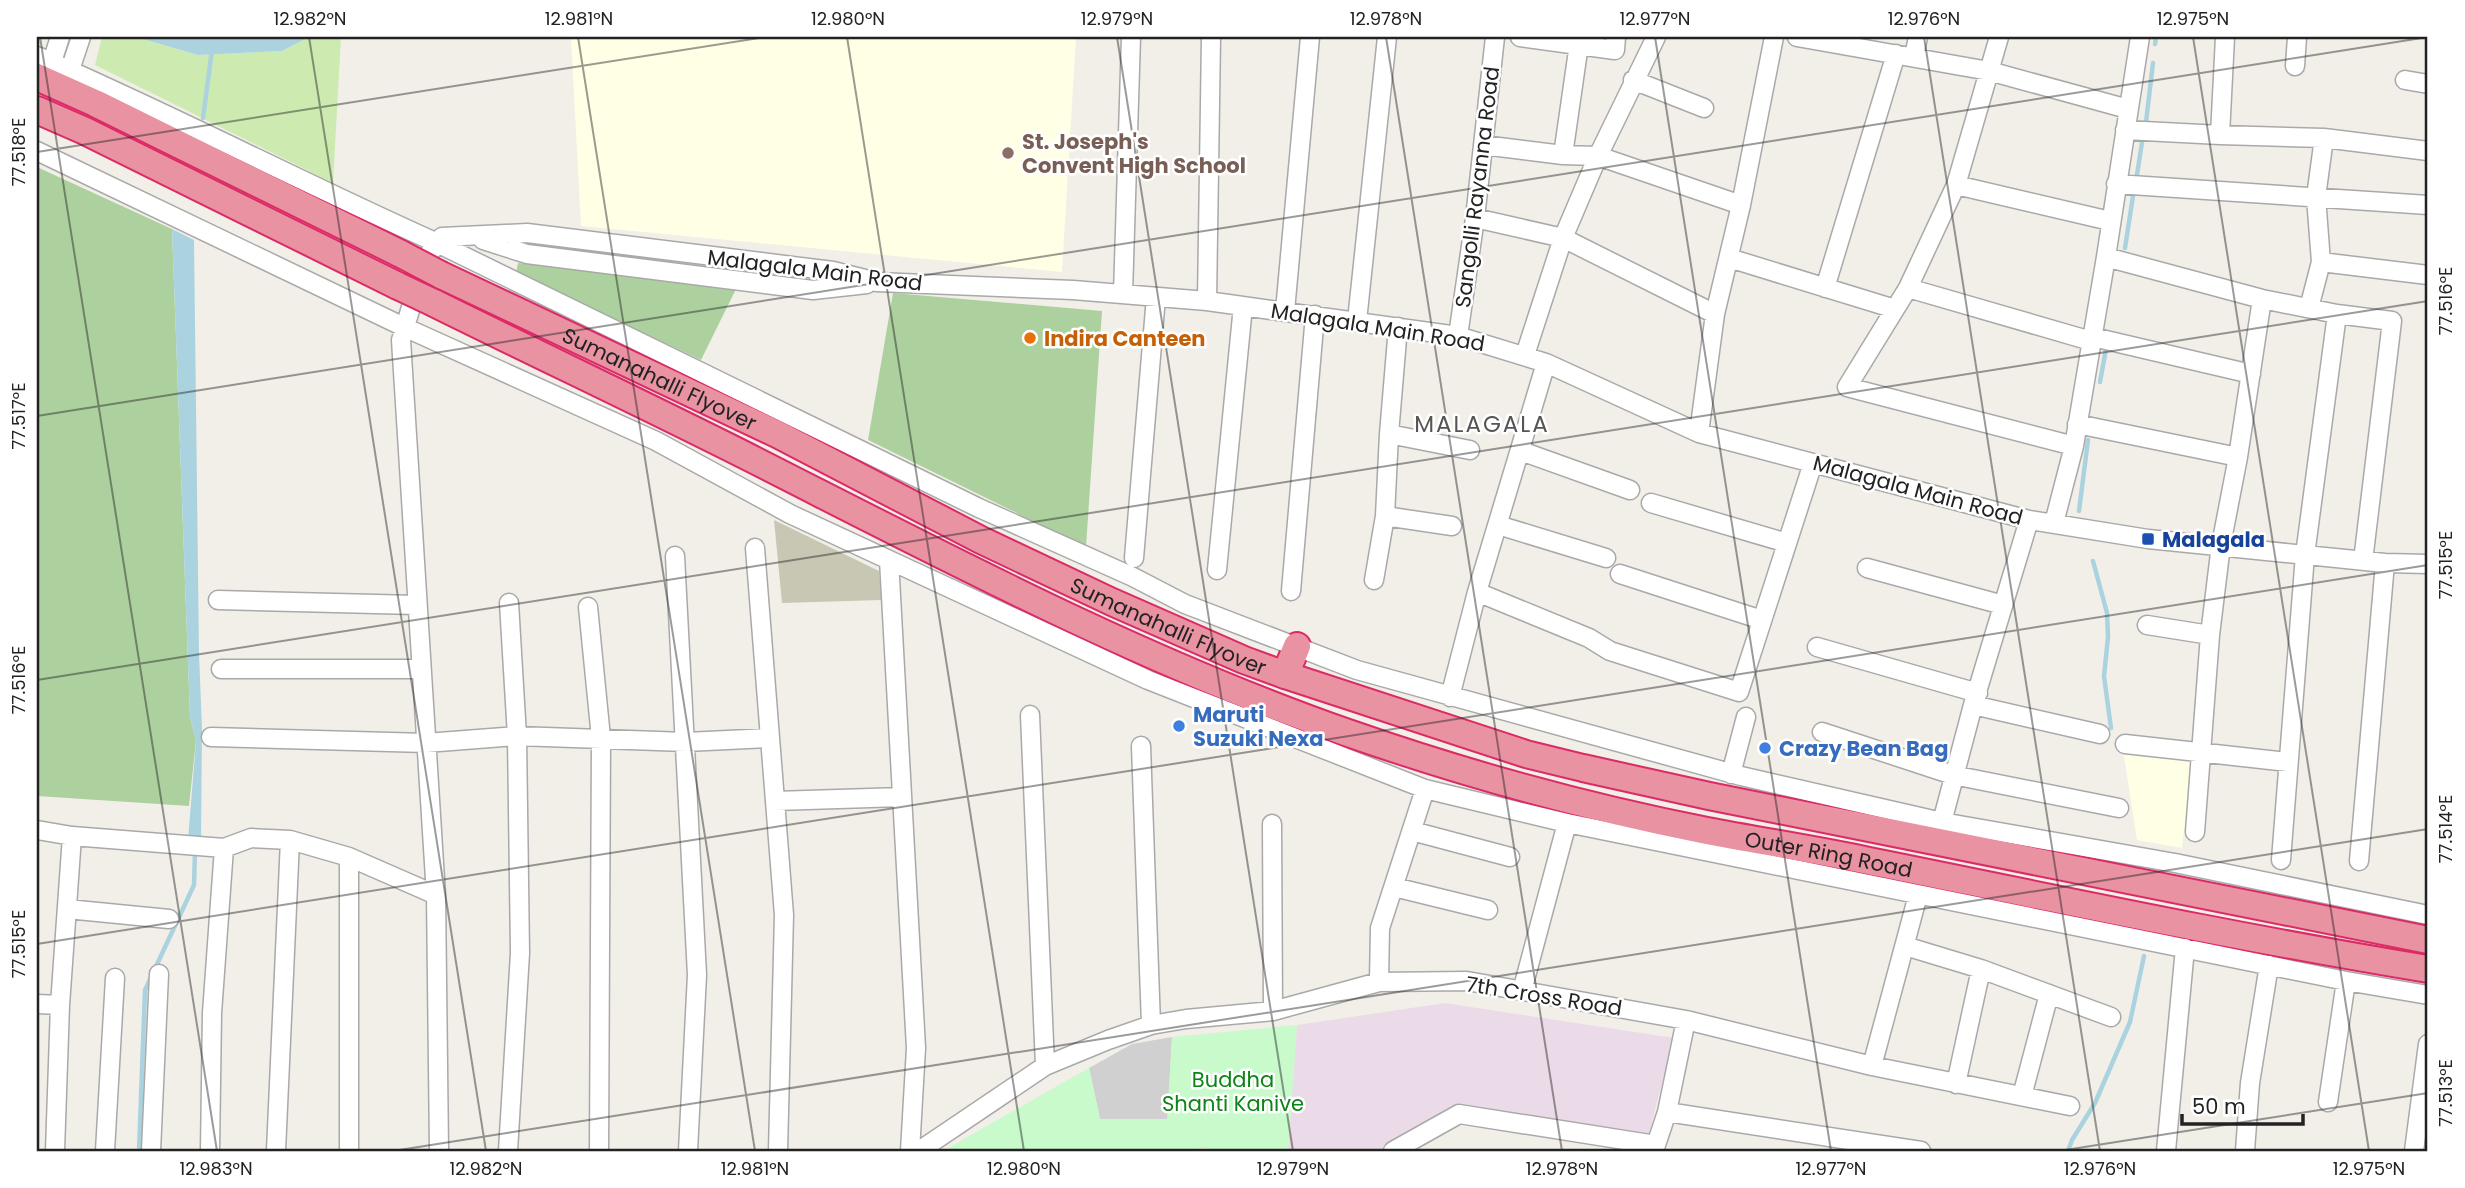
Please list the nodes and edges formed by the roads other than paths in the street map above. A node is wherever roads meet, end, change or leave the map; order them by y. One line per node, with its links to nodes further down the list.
1 (80, 37): 21 (street)
2 (1131, 37): 53 (street)
3 (1211, 37): 56 (street)
4 (1310, 37): 60 (street)
5 (1387, 37): 64 (street)
6 (1495, 37): 33 (street, Sangolli Rayanna Road)
7 (1520, 37): 16 (street)
8 (1656, 37): 20 (street)
9 (1774, 37): 41 (street)
10 (1797, 37): 18 (street)
11 (1918, 37): 18 (street)
12 (1999, 37): 23 (street)
13 (2140, 37): 28 (street)
14 (2225, 37): 31 (street)
15 (2297, 37): 22 (street)
16 (1579, 41): 17 (street); 36 (street)
17 (1616, 43): 20 (street)
18 (1905, 55): 23 (street); 51 (street)
19 (48, 57): 21 (street); 116 (highway, Sumanahalli Flyover, bridge)
20 (1644, 58): 24 (street)
21 (72, 63): 46 (street)
22 (2295, 66)
23 (1989, 71): 28 (street); 39 (street)
24 (1633, 80): 27 (street); 37 (street)
25 (2405, 80): 26 (street)
26 (2428, 84)
27 (1704, 108)
28 (2129, 109): 30 (street)
29 (37, 110): 119 (highway, Sumanahalli Flyover, bridge)
30 (2125, 130): 31 (street); 38 (street)
31 (2220, 135): 32 (street)
32 (2324, 138): 35 (street); 40 (street)
33 (1483, 145): 36 (street); 43 (street, Sangolli Rayanna Road)
34 (37, 150): 65 (street)
35 (2428, 152)
36 (1563, 155): 37 (street)
37 (1598, 156): 41 (street); 45 (street)
38 (2116, 184): 40 (street); 44 (street)
39 (1956, 185): 44 (street); 52 (street)
40 (2316, 197): 42 (street); 49 (street)
41 (1741, 205): 48 (street)
42 (2428, 205)
43 (1475, 218): 45 (street); 67 (street, Sangolli Rayanna Road)
44 (2110, 221): 47 (street)
45 (1563, 238): 61 (street); 69 (street)
46 (435, 242): 53 (street, Malagala Main Road); 65 (street); 112 (street)
47 (2106, 257): 55 (street); 68 (street)
48 (1729, 258): 51 (street); 61 (street)
49 (2321, 262): 50 (street); 58 (street)
50 (2428, 275)
51 (1825, 288): 59 (street)
52 (1908, 288): 59 (street); 68 (street)
53 (1123, 294): 54 (street, Malagala Main Road)
54 (1156, 297): 56 (street, Malagala Main Road); 92 (street)
55 (2262, 299): 58 (street); 71 (street)
56 (1207, 302): 57 (street, Malagala Main Road)
57 (1243, 306): 60 (street, Malagala Main Road); 99 (street)
58 (2309, 308): 62 (street)
59 (1895, 309): 75 (street)
60 (1285, 311): 63 (street, Malagala Main Road)
61 (1715, 314): 73 (street)
62 (2337, 314): 90 (street); 95 (street)
63 (1315, 315): 64 (street, Malagala Main Road); 102 (street)
64 (1357, 321): 66 (street, Malagala Main Road)
65 (404, 327): 94 (street); 106 (street)
66 (1398, 327): 67 (street, Malagala Main Road); 74 (street)
67 (1458, 336): 69 (street, Malagala Main Road)
68 (2092, 339): 71 (street); 72 (street)
69 (1525, 355): 70 (street, Malagala Main Road)
70 (1546, 363): 73 (street, Malagala Main Road); 77 (street)
71 (2250, 374): 78 (street)
72 (2077, 424): 75 (street); 78 (street)
73 (1699, 433): 79 (street, Malagala Main Road)
74 (1389, 434): 76 (street); 82 (street)
75 (2074, 446): 84 (street)
76 (1470, 450)
77 (1521, 451): 80 (street); 85 (street)
78 (2238, 457): 88 (street)
79 (1813, 463): 83 (street, Malagala Main Road); 87 (street)
80 (1630, 490)
81 (1651, 503): 87 (street)
82 (1385, 516): 86 (street); 101 (street)
83 (2029, 520): 84 (street, Malagala Main Road); 107 (street)
84 (2054, 523): 88 (street, Malagala Main Road)
85 (1498, 525): 93 (street); 103 (street)
86 (1452, 526)
87 (1787, 543): 109 (street)
88 (2221, 545): 90 (street, Malagala Main Road); 111 (street)
89 (755, 548): 127 (street)
90 (2305, 555): 95 (street, Malagala Main Road); 133 (street)
91 (675, 556): 128 (street)
92 (1134, 558)
93 (1606, 558)
94 (889, 560): 119 (street); 137 (street)
95 (2363, 561): 96 (street, Malagala Main Road)
96 (2385, 564): 97 (street, Malagala Main Road); 152 (street)
97 (2428, 564)
98 (1867, 568): 107 (street)
99 (1217, 570)
100 (1619, 574): 109 (street)
101 (1374, 580)
102 (1291, 591)
103 (1477, 592): 109 (street); 117 (street)
104 (218, 600): 106 (street)
105 (509, 603): 124 (street)
106 (416, 605): 115 (street)
107 (2003, 606): 118 (street)
108 (589, 607): 126 (street)
109 (1762, 620)
110 (2147, 625): 111 (street)
111 (2210, 635): 132 (street)
112 (1297, 646): 116 (highway); 117 (street)
113 (1816, 647): 118 (street)
114 (221, 669): 115 (street)
115 (421, 669): 129 (street)
116 (1285, 675): 159 (highway, Outer Ring Road)
117 (1450, 697): 134 (street)
118 (1975, 699): 123 (street); 135 (street)
119 (1235, 702): 136 (street); 163 (highway, Outer Ring Road)
120 (1030, 715): 179 (street)
121 (1746, 717): 134 (street)
122 (1822, 732): 135 (street)
123 (2100, 734)
124 (517, 736): 126 (street); 129 (street); 195 (street)
125 (211, 737): 129 (street)
126 (601, 738): 128 (street); 196 (street)
127 (769, 738): 128 (street); 138 (street)
128 (686, 742): 197 (street)
129 (426, 743): 154 (street)
130 (2125, 744): 132 (street)
131 (1141, 746): 177 (street)
132 (2200, 754): 133 (street); 145 (street)
133 (2288, 762): 151 (street)
134 (1731, 774): 141 (street)
135 (1954, 775): 139 (street); 141 (street)
136 (1425, 789): 140 (street); 144 (street)
137 (902, 797): 138 (street); 199 (street)
138 (775, 801): 198 (street)
139 (2119, 808)
140 (1567, 822): 155 (street); 169 (street)
141 (1942, 822): 159 (street)
142 (1272, 824): 174 (street)
143 (37, 830): 146 (street)
144 (1412, 831): 150 (street); 153 (street)
145 (2195, 832)
146 (72, 836): 148 (street); 156 (street)
147 (290, 840): 148 (street); 149 (street); 192 (street)
148 (224, 848): 191 (street)
149 (349, 857): 154 (street); 193 (street)
150 (1510, 857)
151 (2281, 860)
152 (2359, 861)
153 (1394, 887): 157 (street); 168 (street)
154 (436, 895): 194 (street)
155 (1918, 895): 160 (street); 161 (street)
156 (67, 909): 158 (street); 173 (street)
157 (1488, 910)
158 (169, 919)
159 (2426, 932)
160 (1905, 946): 164 (street); 180 (street)
161 (2185, 948): 162 (street); 203 (street)
162 (2269, 965): 167 (street); 204 (street)
163 (2421, 968)
164 (1981, 969): 170 (street); 181 (street)
165 (159, 974): 190 (street)
166 (115, 978): 189 (street)
167 (2347, 981): 171 (street); 183 (street)
168 (1379, 982): 169 (street, 7th Cross Road); 174 (street, 7th Cross Road)
169 (1522, 991): 176 (street, 7th Cross Road)
170 (2049, 995): 175 (street); 182 (street)
171 (2428, 995)
172 (37, 1004): 173 (street)
173 (60, 1005): 188 (street)
174 (1273, 1011): 177 (street, 7th Cross Road)
175 (2111, 1017)
176 (1686, 1020): 180 (street, 7th Cross Road); 185 (street)
177 (1152, 1025): 179 (street, 7th Cross Road)
178 (2428, 1044): 205 (street)
179 (1045, 1066): 200 (street, 7th Cross Road)
180 (1872, 1066): 181 (street, 7th Cross Road)
181 (1956, 1084): 182 (street, 7th Cross Road)
182 (2022, 1096): 184 (street, 7th Cross Road)
183 (2328, 1101)
184 (2070, 1106)
185 (1667, 1112): 186 (street); 187 (street)
186 (1824, 1144): 202 (street)
187 (1655, 1148): 201 (street)
188 (55, 1151)
189 (106, 1151)
190 (151, 1151)
191 (210, 1151)
192 (276, 1151)
193 (349, 1151)
194 (439, 1151)
195 (508, 1151)
196 (599, 1151)
197 (688, 1151)
198 (778, 1151)
199 (910, 1151)
200 (919, 1151)
201 (1393, 1151)
202 (1921, 1151)
203 (2166, 1151)
204 (2245, 1151)
205 (2414, 1151)

